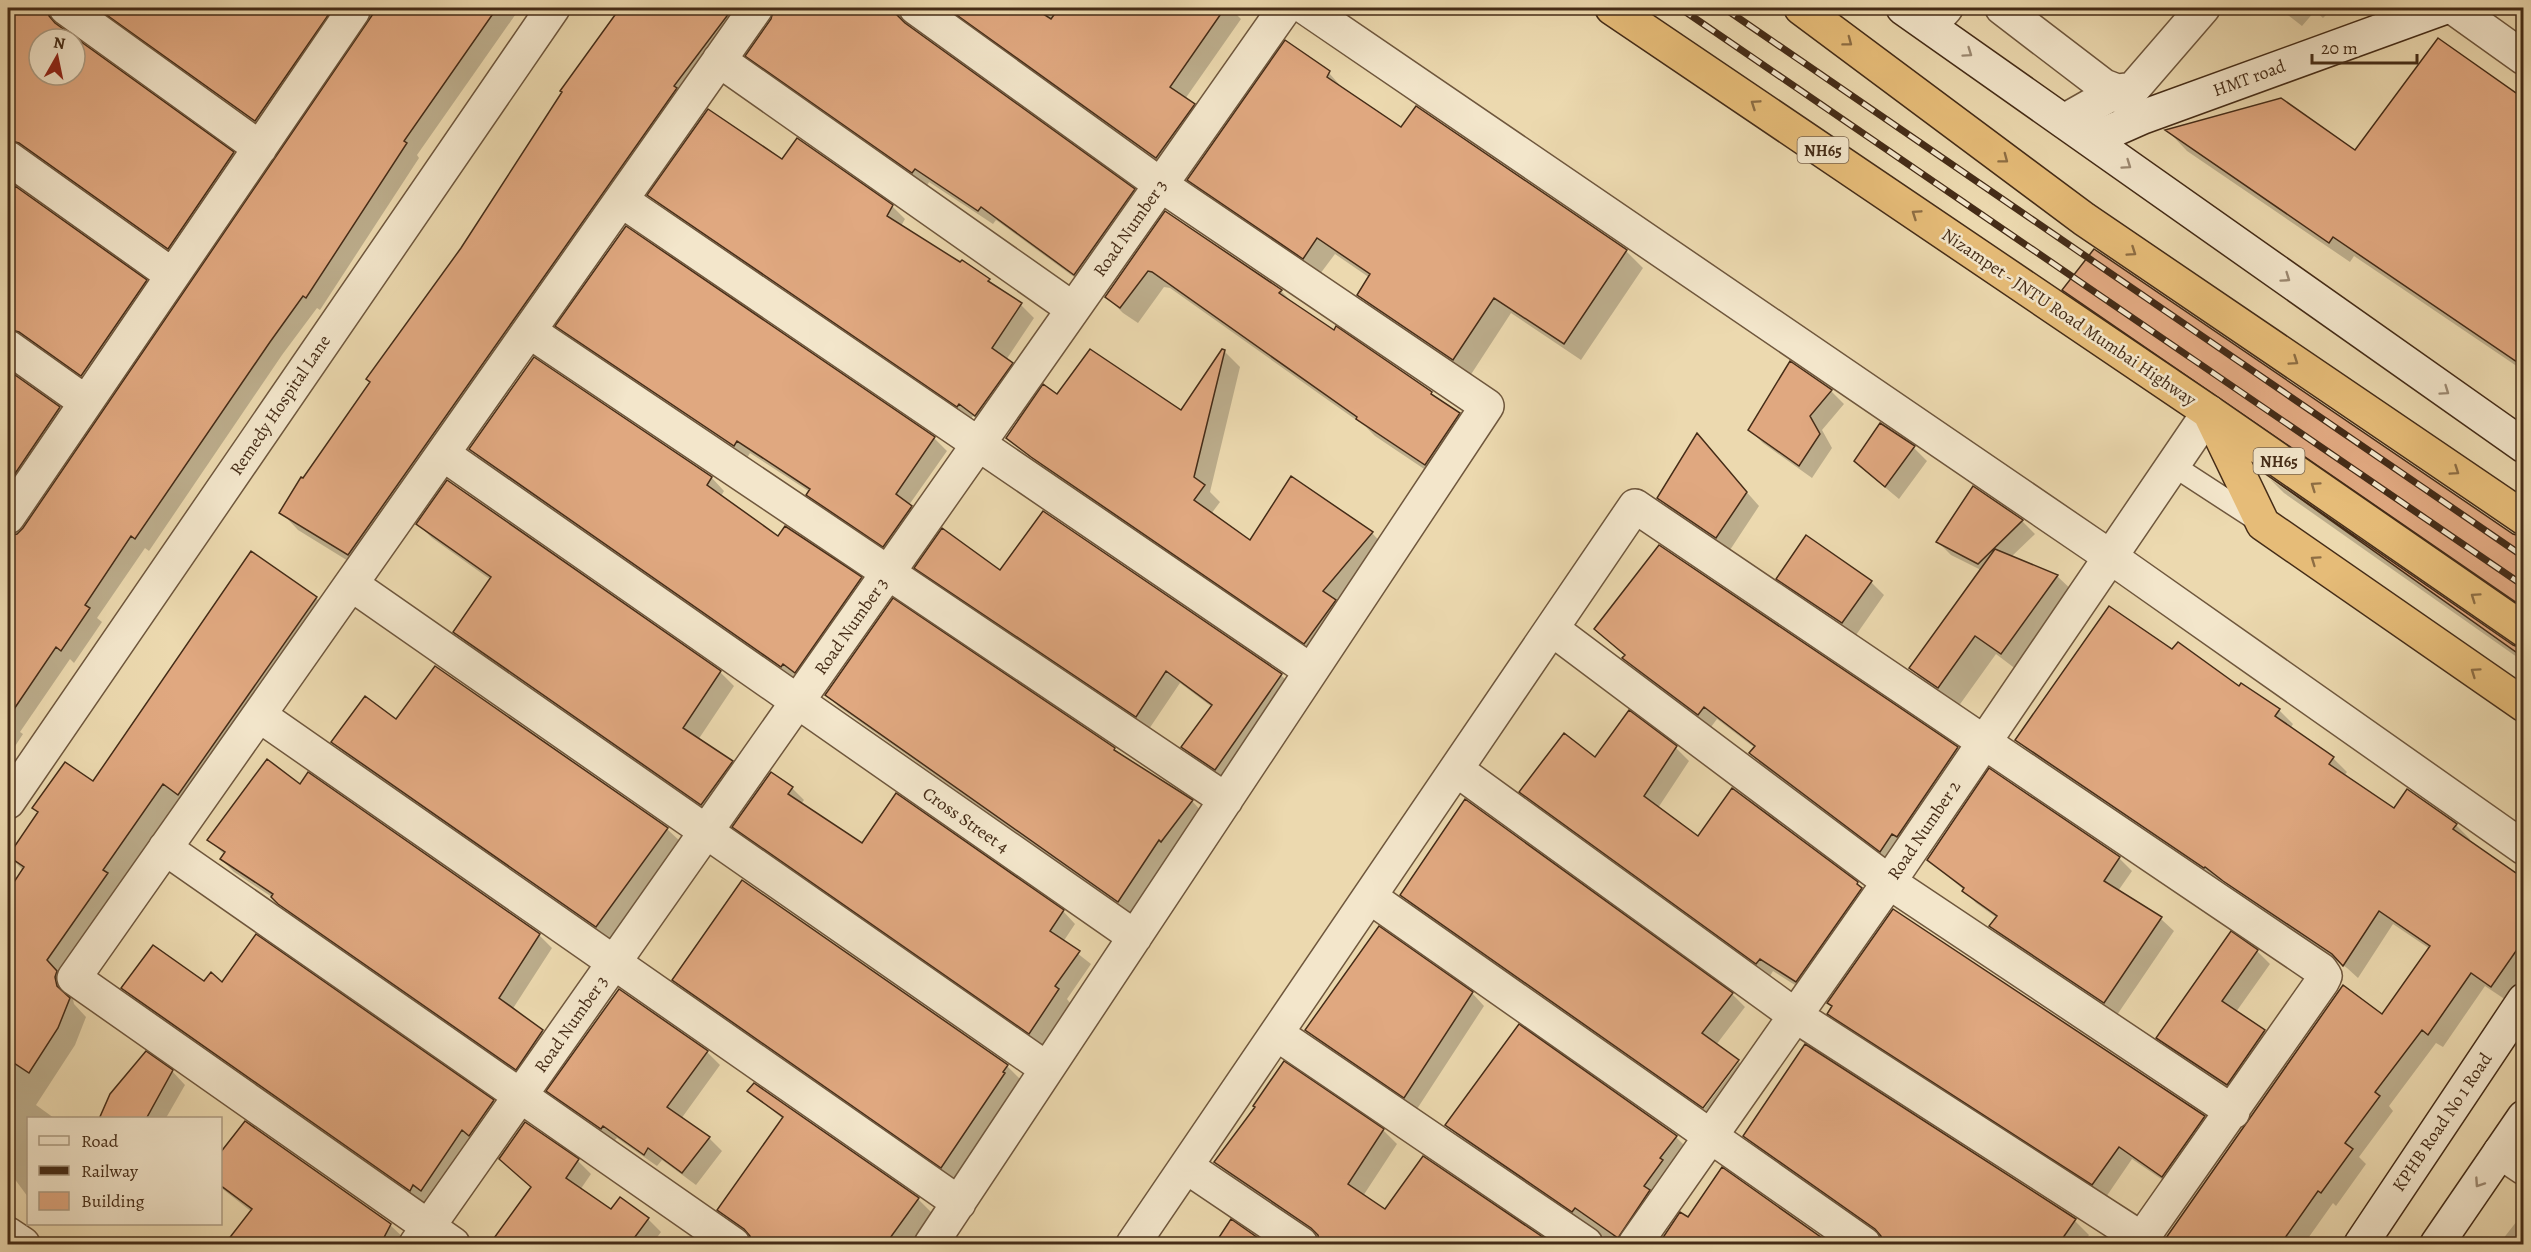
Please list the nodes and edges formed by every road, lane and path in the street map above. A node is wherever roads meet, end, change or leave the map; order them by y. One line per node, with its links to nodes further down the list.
1 (66, 8): 22 (street)
2 (553, 8): 51 (street, Remedy Hospital Lane)
3 (756, 8): 17 (street)
4 (916, 8): 24 (street)
5 (1285, 8): 24 (street, Road Number 3)
6 (1306, 8): 39 (street)
7 (1612, 8): 31 (highway, Nizampet - JNTU Road Mumbai Highway / NH65, one-way to 7)
8 (1801, 8): 37 (highway, one-way to 37)
9 (1903, 8): 15 (street)
10 (2002, 8): 18 (street)
11 (2204, 8): 18 (street)
12 (2443, 8): 19 (street, HMT road)
13 (2454, 8): 16 (street)
14 (352, 9): 22 (street)
15 (1938, 17): 20 (street, one-way to 20)
16 (2523, 58)
17 (719, 60): 25 (street); 27 (street)
18 (2117, 91): 19 (street); 20 (street)
19 (2143, 117): 21 (street, HMT road)
20 (2064, 121): 21 (street)
21 (2091, 140): 33 (street, one-way to 33)
22 (260, 148): 26 (street)
23 (8, 158): 26 (street)
24 (1161, 185): 27 (street, Road Number 3); 44 (street)
25 (621, 200): 28 (street); 32 (street)
26 (172, 275): 30 (street)
27 (1073, 309): 32 (street, Road Number 3)
28 (529, 331): 34 (street); 40 (street)
29 (8, 347): 30 (street)
30 (84, 401): 36 (street)
31 (2209, 412): 35 (street, Road Number 2); 38 (highway); 43 (highway, Nizampet - JNTU Road Mumbai Highway / NH65, one-way to 31)
32 (978, 444): 40 (street, Road Number 3); 44 (street)
33 (2523, 446)
34 (442, 454): 41 (street); 45 (street, Cross Street 4)
35 (2174, 466): 38 (lane); 39 (street, Road Number 2)
36 (8, 517)
37 (2523, 518)
38 (2263, 524): 46 (highway, one-way to 38)
39 (2112, 558): 48 (street, Road Number 2); 54 (street)
40 (888, 574): 45 (street, Road Number 3); 50 (street)
41 (351, 584): 47 (street); 52 (street)
42 (1552, 629): 48 (street); 49 (street); 55 (street)
43 (2523, 630)
44 (1311, 671): 50 (street)
45 (797, 702): 52 (street, Road Number 3); 57 (street, Cross Street 4)
46 (2523, 705)
47 (259, 715): 53 (street); 58 (street)
48 (1983, 743): 55 (street, Road Number 2); 64 (street)
49 (1457, 770): 56 (street); 60 (street)
50 (1226, 800): 57 (street)
51 (8, 802)
52 (706, 832): 58 (street, Road Number 3); 62 (street)
53 (165, 848): 63 (street); 71 (street)
54 (2523, 848)
55 (1889, 882): 60 (street, Road Number 2); 64 (street)
56 (1370, 897): 61 (street); 66 (street)
57 (1135, 937): 62 (street)
58 (614, 963): 63 (street, Road Number 3); 69 (street)
59 (2523, 1000): 81 (street, KPHB Road No 1 Road)
60 (1796, 1016): 66 (street, Road Number 2); 72 (street)
61 (1277, 1034): 68 (street); 78 (street)
62 (1047, 1069): 69 (street)
63 (520, 1096): 71 (street, Road Number 3); 74 (street)
64 (2232, 1112): 72 (street)
65 (2523, 1117): 67 (street)
66 (1710, 1136): 79 (street, Road Number 2); 80 (street)
67 (2512, 1160): 82 (street, one-way to 82)
68 (1187, 1167): 76 (street); 77 (street)
69 (959, 1203): 75 (street)
70 (8, 1234): 73 (street)
71 (432, 1239)
72 (2140, 1242)
73 (23, 1245)
74 (733, 1245)
75 (931, 1245)
76 (1133, 1245)
77 (1301, 1245)
78 (1586, 1245)
79 (1635, 1245)
80 (1864, 1245)
81 (2361, 1245)
82 (2437, 1245)

